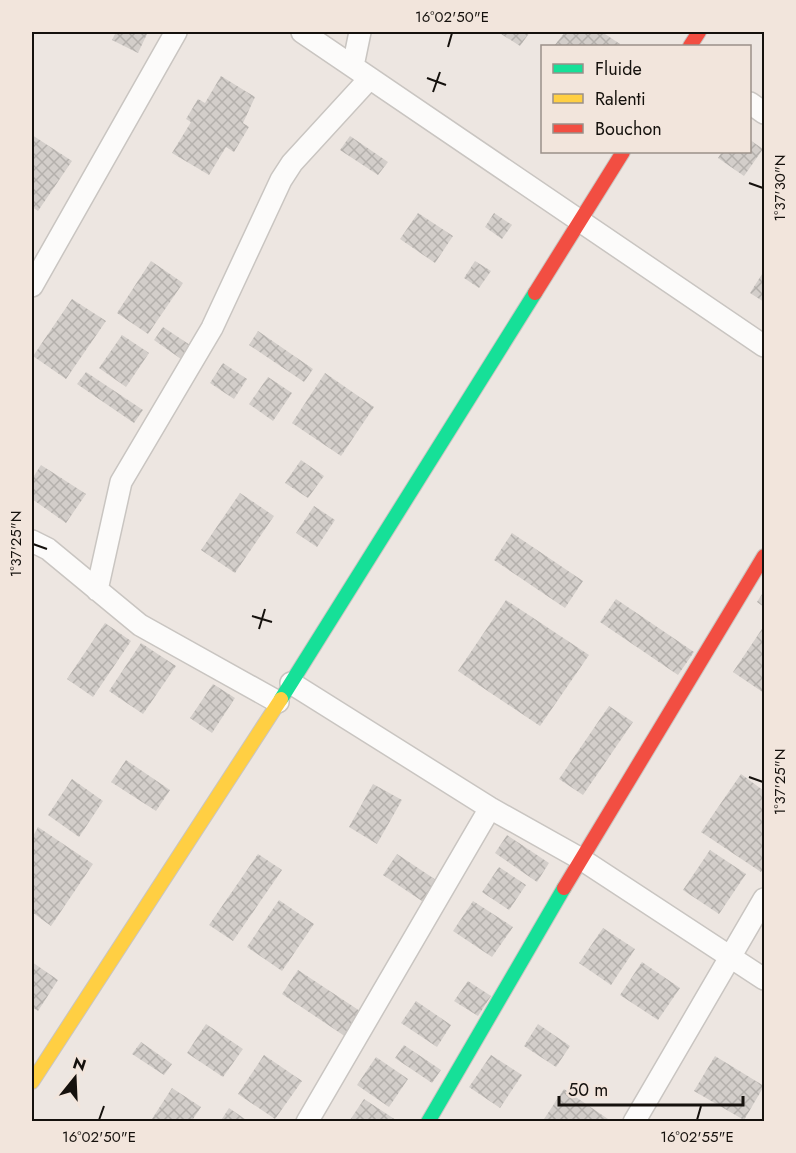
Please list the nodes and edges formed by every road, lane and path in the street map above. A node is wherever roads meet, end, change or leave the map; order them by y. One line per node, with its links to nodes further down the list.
1 (176, 32): 12 (street)
2 (302, 32): 7 (street)
3 (347, 32): 7 (street)
4 (360, 32): 7 (street)
5 (699, 32): 6 (street)
6 (691, 45)
7 (361, 72): 11 (street); 16 (street)
8 (751, 104): 9 (street)
9 (765, 113)
10 (621, 153): 11 (street)
11 (579, 220): 13 (street); 17 (street)
12 (32, 286)
13 (765, 346)
14 (32, 541): 16 (street)
15 (765, 556): 20 (street)
16 (96, 590): 18 (street)
17 (291, 683): 18 (street); 19 (street)
18 (278, 702): 24 (street)
19 (490, 808): 20 (street); 25 (street)
20 (581, 859): 22 (street); 26 (street)
21 (765, 899): 22 (street)
22 (730, 958): 23 (street); 27 (street)
23 (765, 979)
24 (32, 1082)
25 (307, 1122)
26 (428, 1122)
27 (634, 1122)

